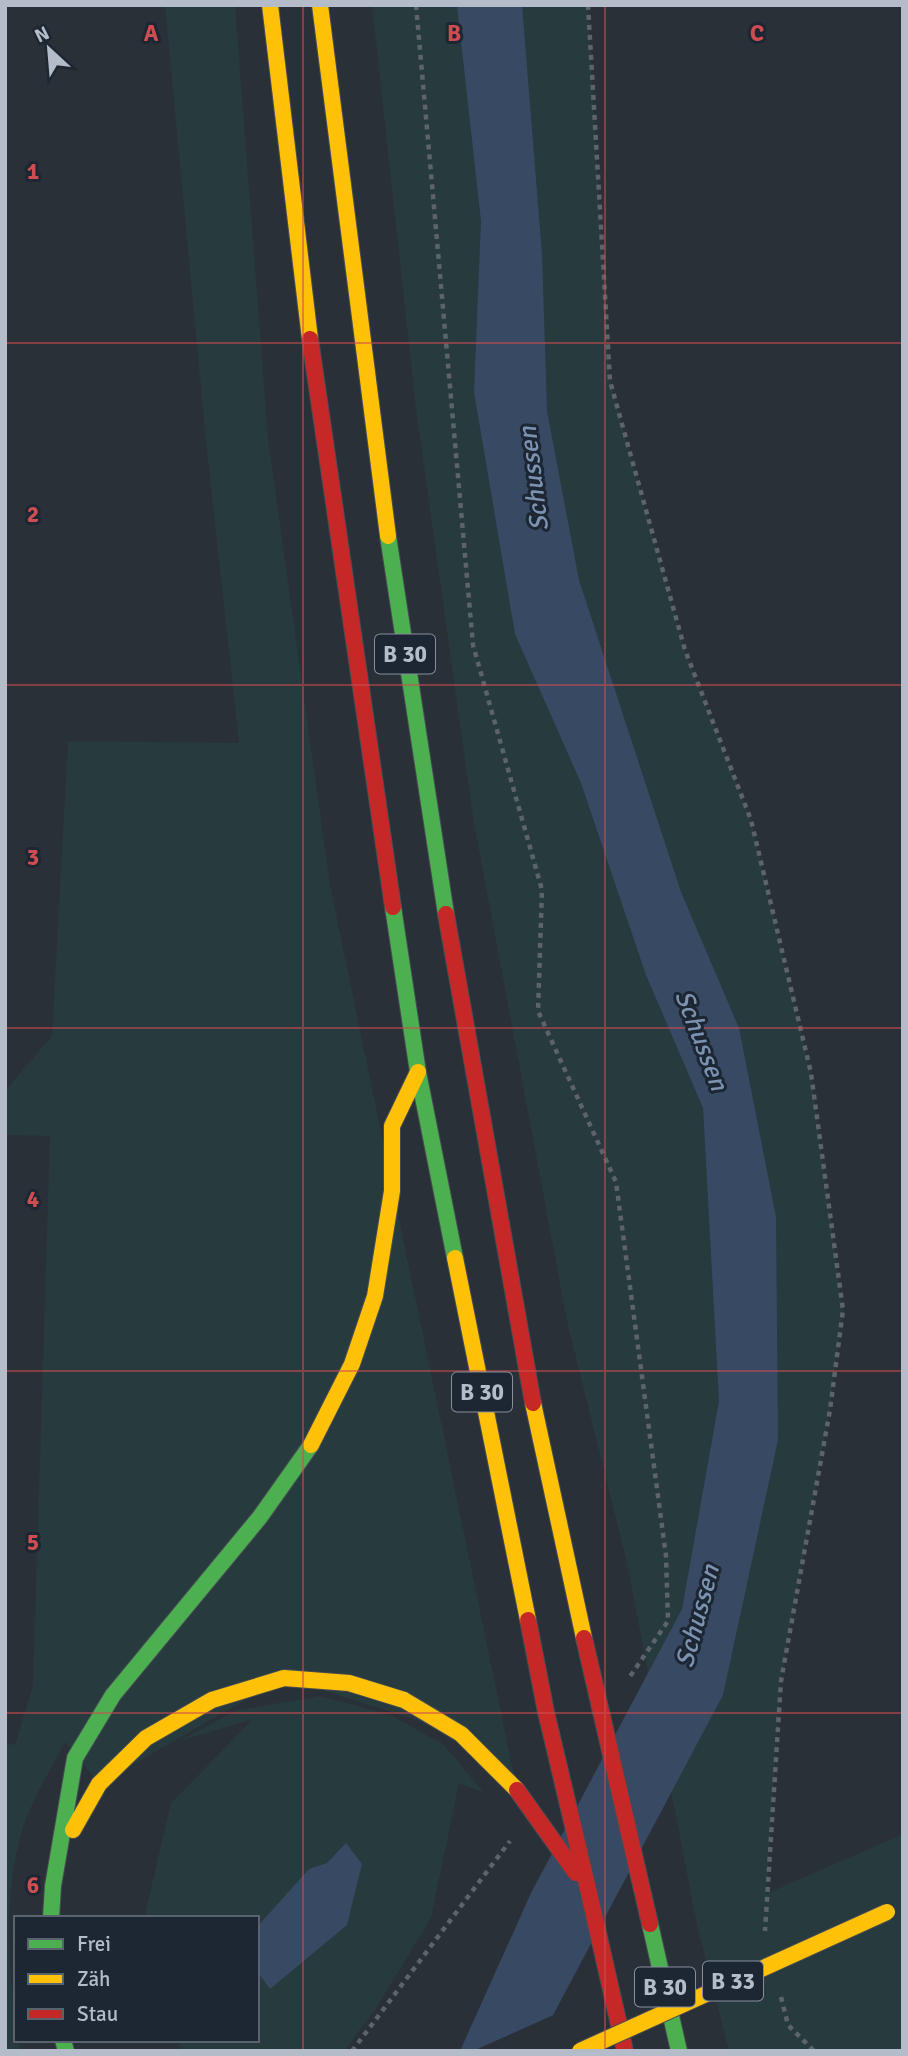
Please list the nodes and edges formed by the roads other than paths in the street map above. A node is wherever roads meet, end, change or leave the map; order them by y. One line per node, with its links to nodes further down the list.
1 (270, 5): 3 (main road, B 30)
2 (320, 5): 10 (main road, B 30, bridge)
3 (418, 1072): 4 (main road); 5 (main road, B 30, bridge)
4 (60, 1853): 5 (main road, bridge); 7 (main road)
5 (588, 1889): 9 (main road, B 30)
6 (895, 1913): 8 (main road, B 33, bridge)
7 (51, 1916)
8 (580, 2051)
9 (625, 2051)
10 (680, 2051)

